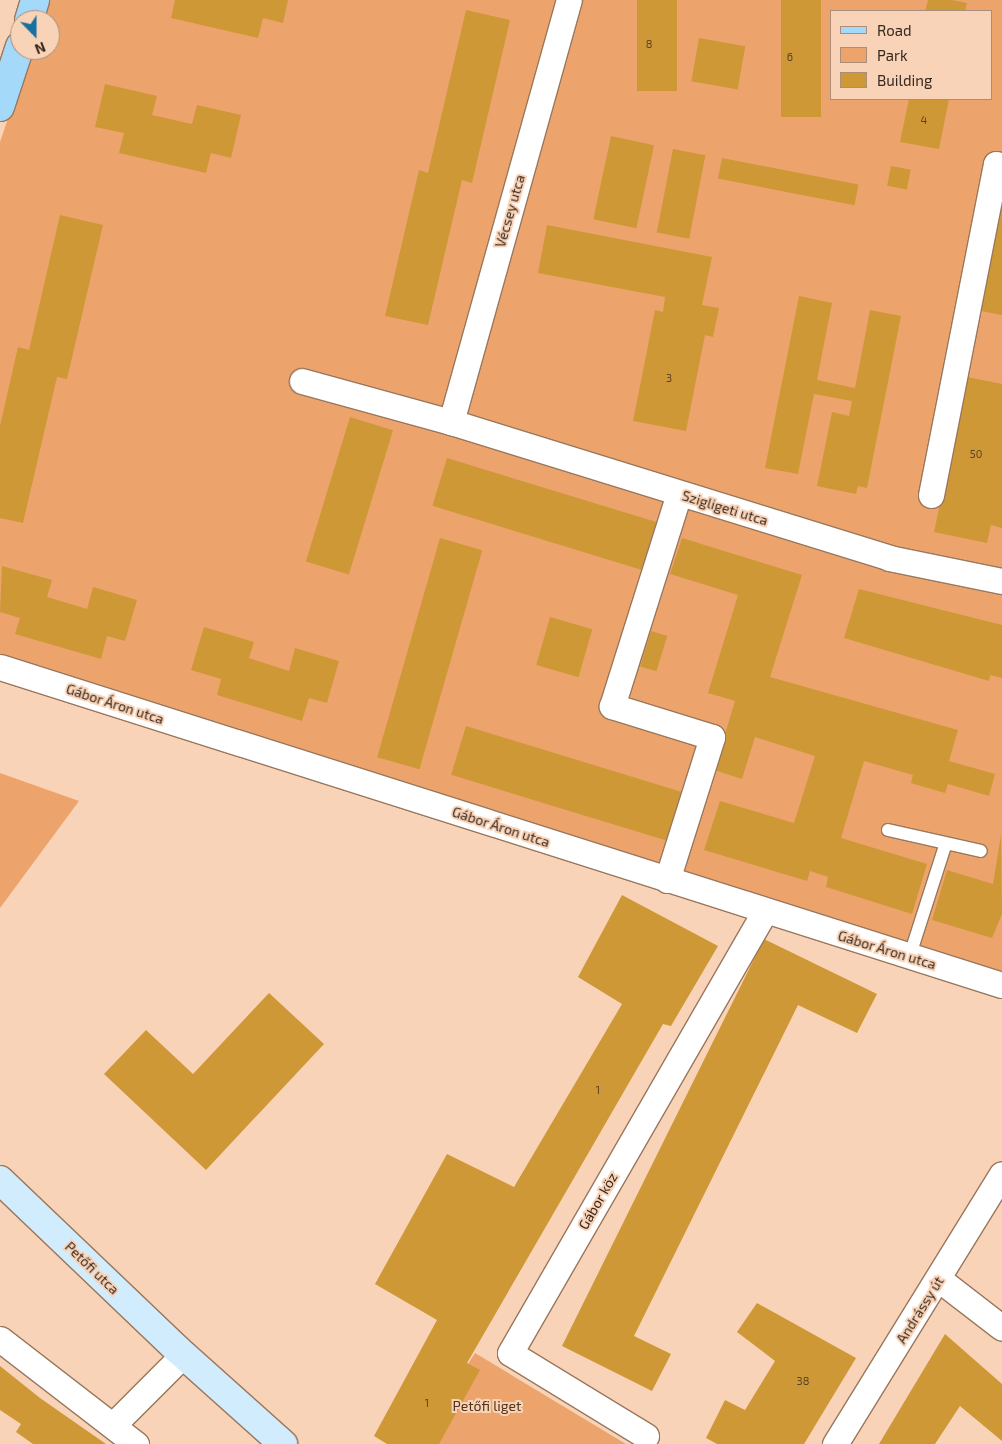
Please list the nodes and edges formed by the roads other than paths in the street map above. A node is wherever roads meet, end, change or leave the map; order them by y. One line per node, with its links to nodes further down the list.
1 (569, 0): 6 (street, Vécsey utca)
2 (15, 60): 3 (main road)
3 (0, 107)
4 (1002, 166): 8 (street)
5 (302, 381): 6 (street, Szigligeti utca)
6 (451, 422): 7 (street, Szigligeti utca)
7 (679, 494): 9 (street, Szigligeti utca); 14 (street)
8 (931, 495)
9 (1002, 581)
10 (0, 667): 14 (street, Gábor Áron utca)
11 (888, 830): 12 (lane)
12 (944, 846): 13 (lane); 16 (lane)
13 (982, 851)
14 (667, 880): 15 (street, Gábor Áron utca)
15 (765, 911): 16 (street, Gábor Áron utca); 25 (street, Gábor köz)
16 (909, 958): 17 (street, Gábor Áron utca)
17 (1002, 985)
18 (1002, 1174): 20 (street, Andrássy út)
19 (0, 1180): 23 (main road, Petőfi utca)
20 (940, 1280): 21 (street); 28 (street, Andrássy út)
21 (1002, 1328)
22 (0, 1339): 24 (street)
23 (183, 1355): 24 (street); 27 (main road, Petőfi utca)
24 (114, 1424): 26 (street)
25 (646, 1436)
26 (136, 1444)
27 (283, 1444)
28 (835, 1444)

